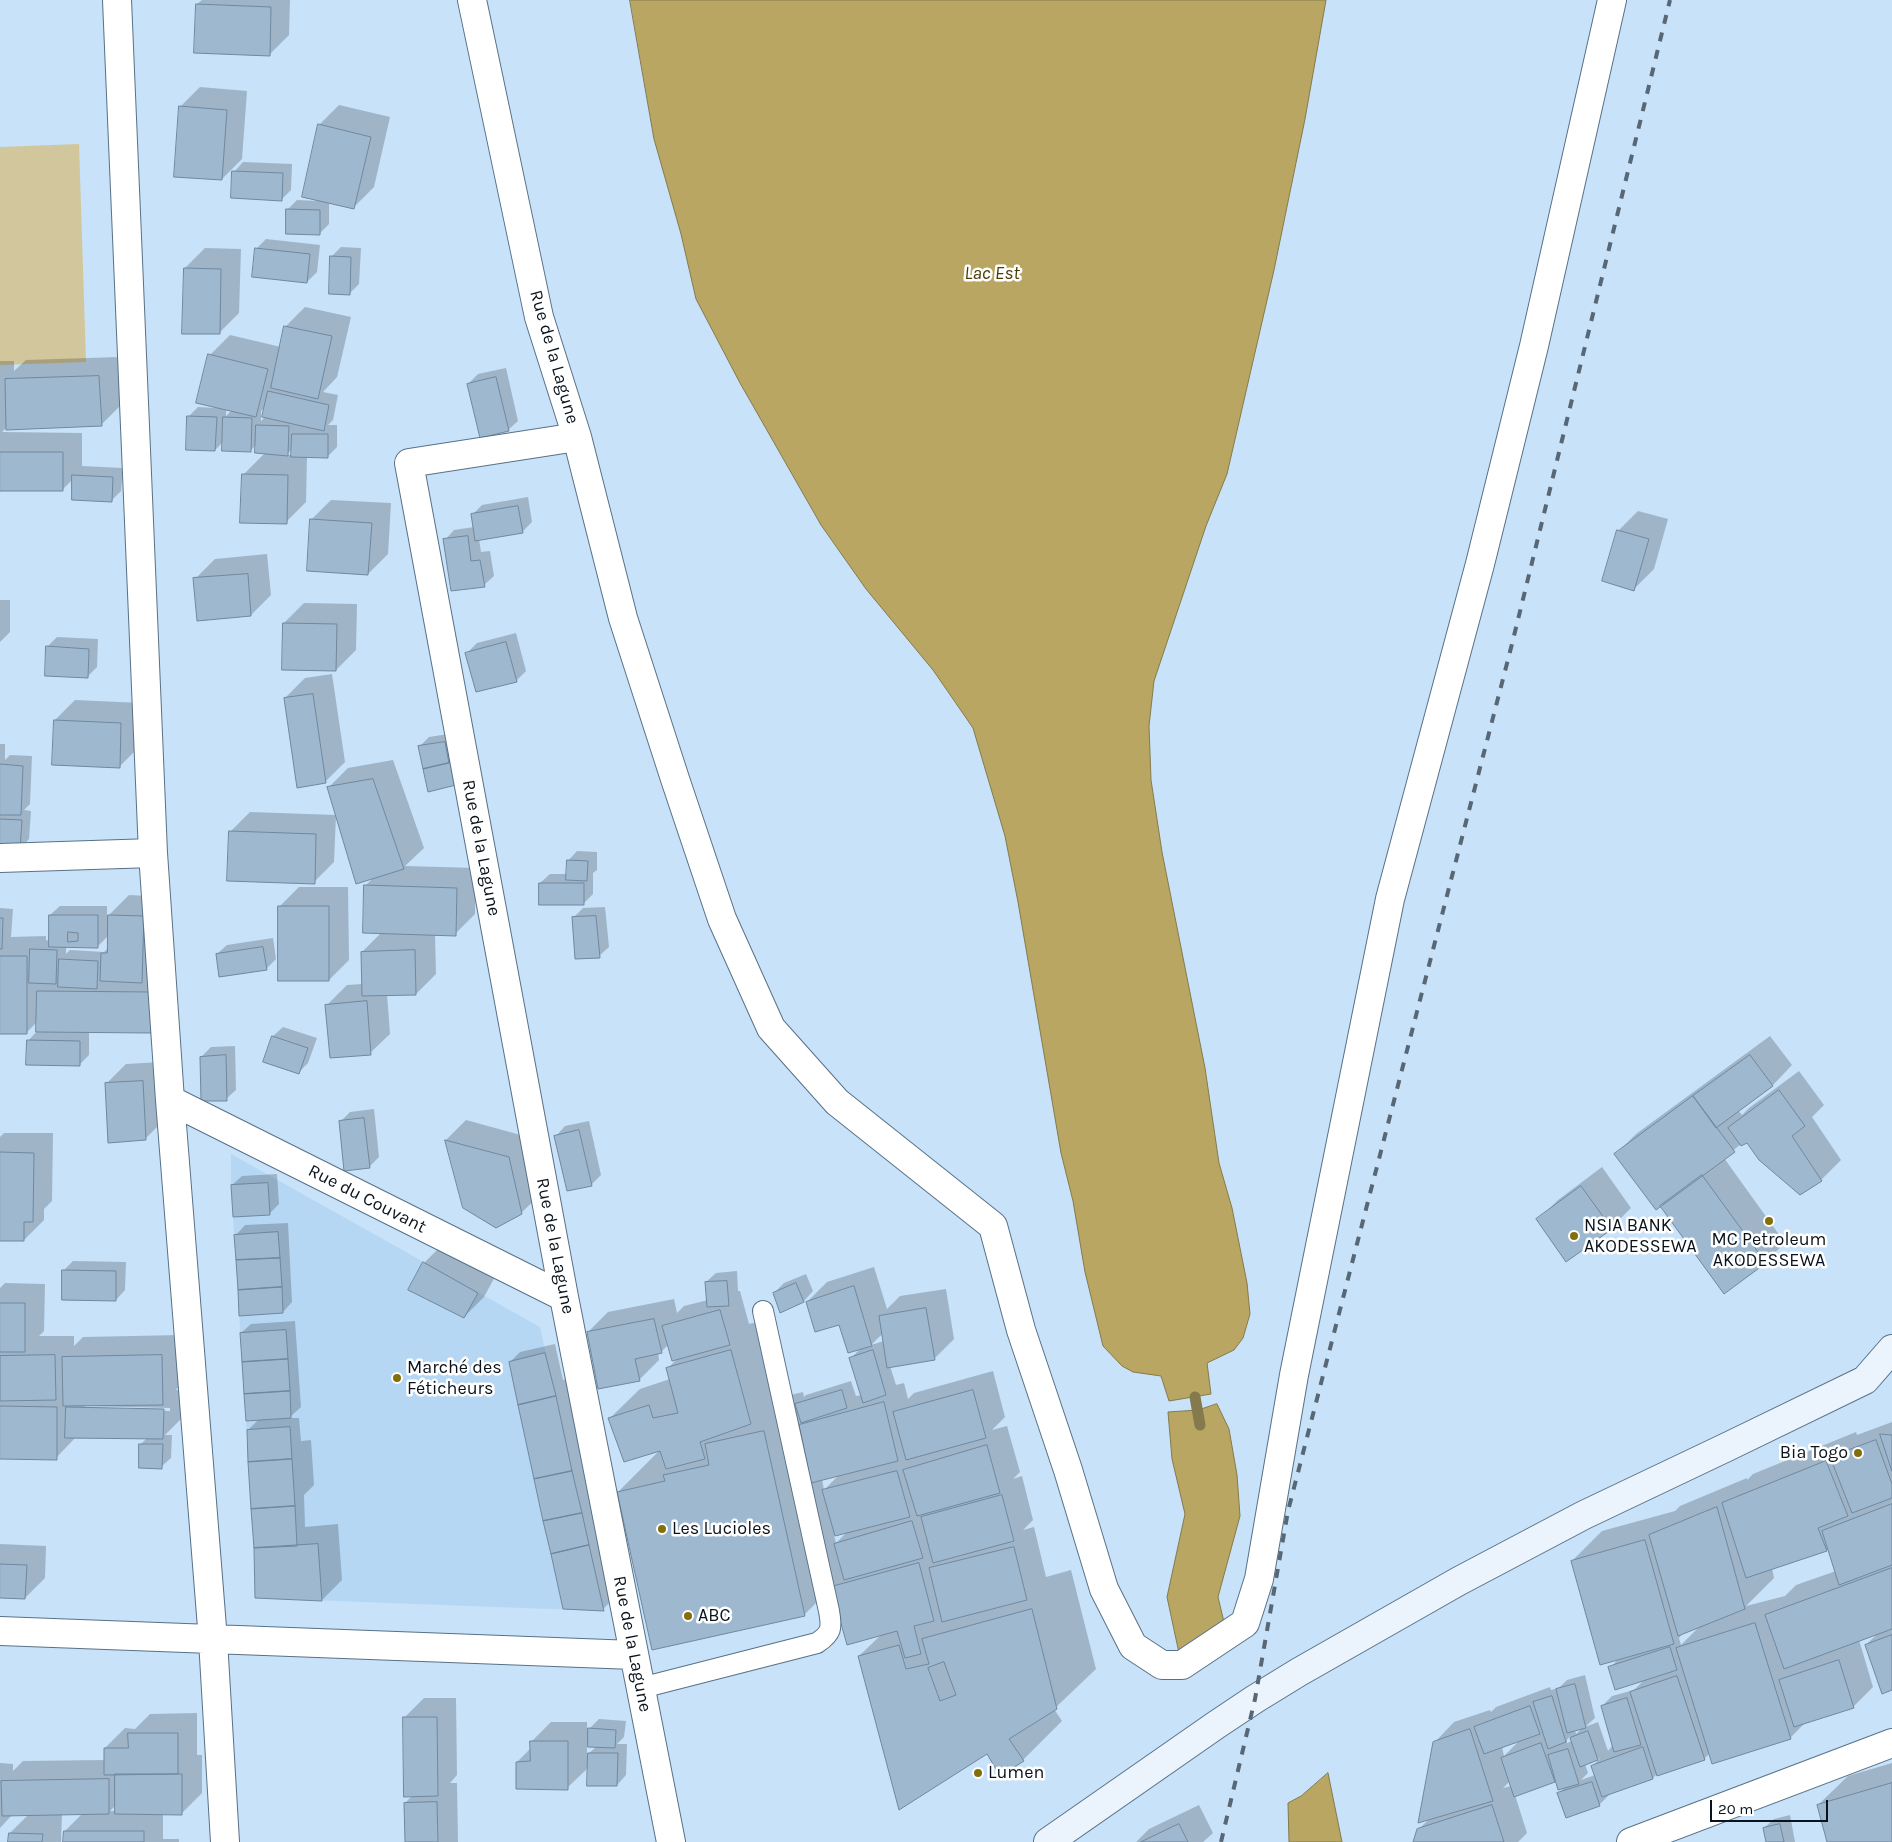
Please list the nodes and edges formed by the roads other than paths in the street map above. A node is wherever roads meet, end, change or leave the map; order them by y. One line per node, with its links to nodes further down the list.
1 (117, 0): 5 (street)
2 (472, 0): 4 (street, Rue de la Lagune)
3 (1612, 0): 4 (street)
4 (577, 437): 8 (street, Rue de la Lagune)
5 (153, 853): 6 (street); 7 (street)
6 (0, 858)
7 (170, 1100): 8 (street, Rue du Couvant); 14 (street)
8 (564, 1297): 15 (street, Rue de la Lagune)
9 (764, 1311): 16 (lane)
10 (1892, 1348): 11 (main road)
11 (1865, 1380): 12 (main road); 21 (main road)
12 (1892, 1381)
13 (0, 1631): 14 (street)
14 (213, 1640): 15 (street); 19 (street)
15 (634, 1655): 16 (street, Rue de la Lagune)
16 (641, 1688): 20 (street, Rue de la Lagune)
17 (1892, 1743): 18 (street)
18 (1687, 1832): 22 (street)
19 (225, 1842)
20 (671, 1842)
21 (1048, 1842)
22 (1630, 1842)

